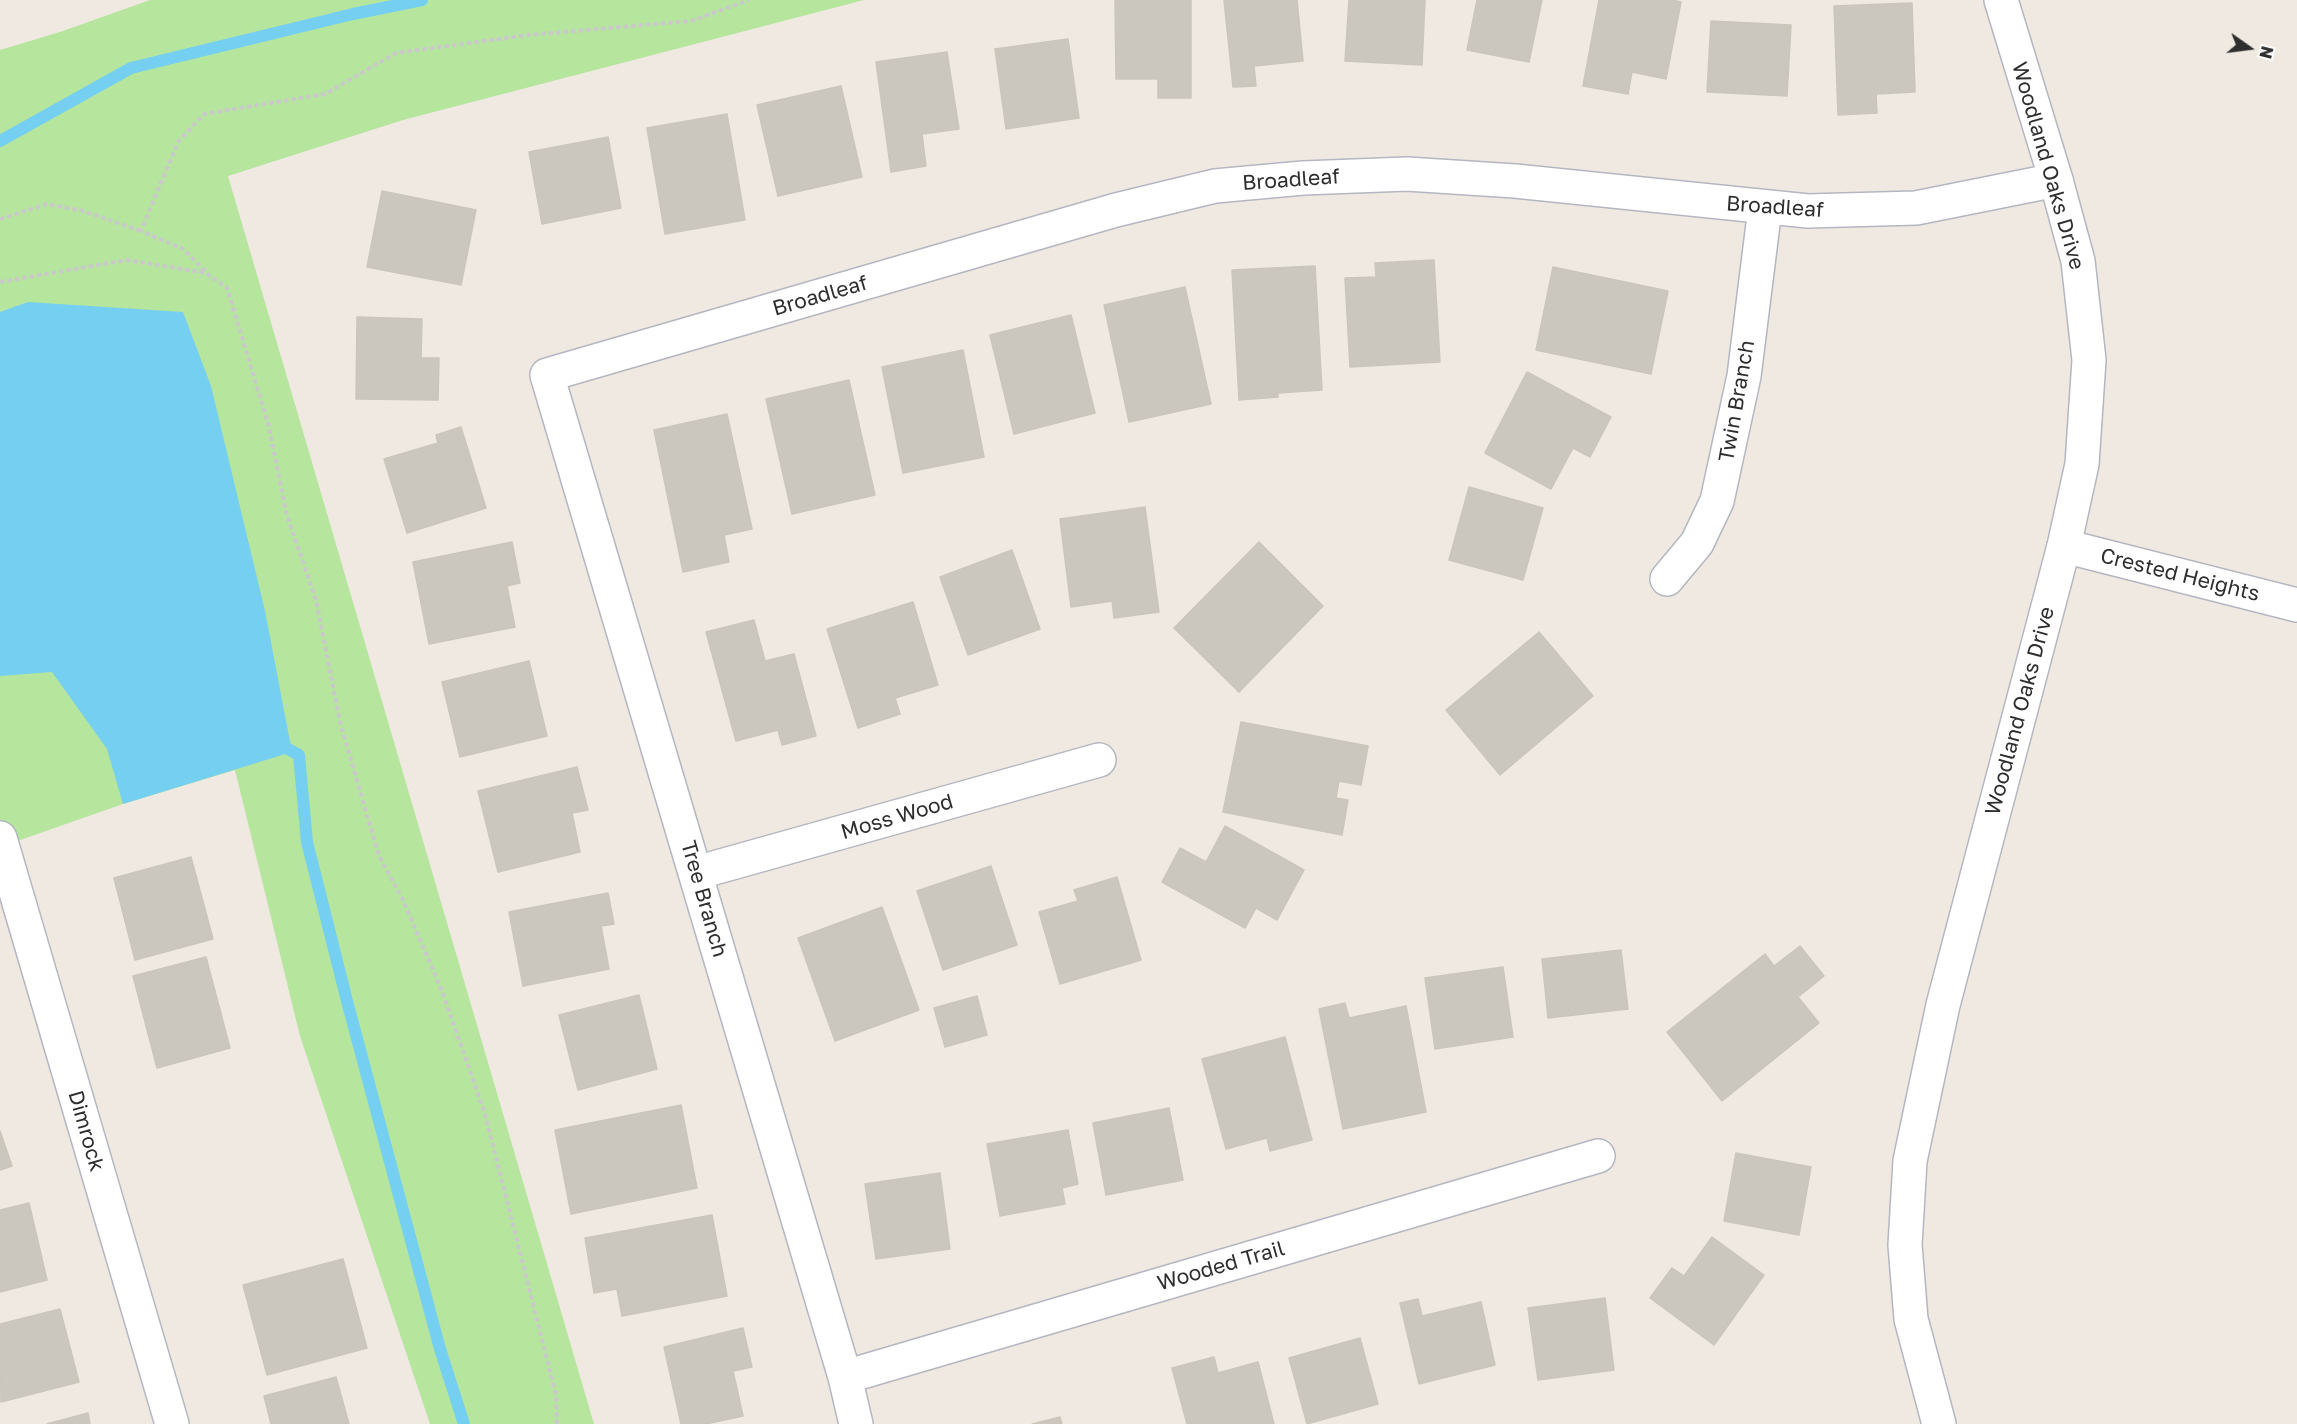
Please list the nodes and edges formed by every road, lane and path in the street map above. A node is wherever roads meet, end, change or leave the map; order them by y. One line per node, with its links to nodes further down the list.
1 (749, 0): 6 (path)
2 (2001, 0): 3 (street, Woodland Oaks Drive)
3 (2056, 180): 4 (street, Broadleaf); 10 (street, Woodland Oaks Drive)
4 (1765, 208): 9 (street, Broadleaf); 11 (street, Twin Branch)
5 (0, 219): 6 (path)
6 (141, 231): 7 (path)
7 (206, 273): 8 (path); 19 (path)
8 (0, 282)
9 (547, 375): 15 (street, Tree Branch)
10 (2064, 546): 12 (street, Crested Heights); 21 (street, Woodland Oaks Drive)
11 (1667, 579)
12 (2297, 605)
13 (1099, 760): 15 (street, Moss Wood)
14 (0, 838): 18 (street, Dimrock)
15 (696, 873): 17 (street, Tree Branch)
16 (1598, 1155): 17 (street, Wooded Trail)
17 (845, 1377): 20 (street, Tree Branch)
18 (172, 1424)
19 (557, 1424)
20 (856, 1424)
21 (1939, 1424)

